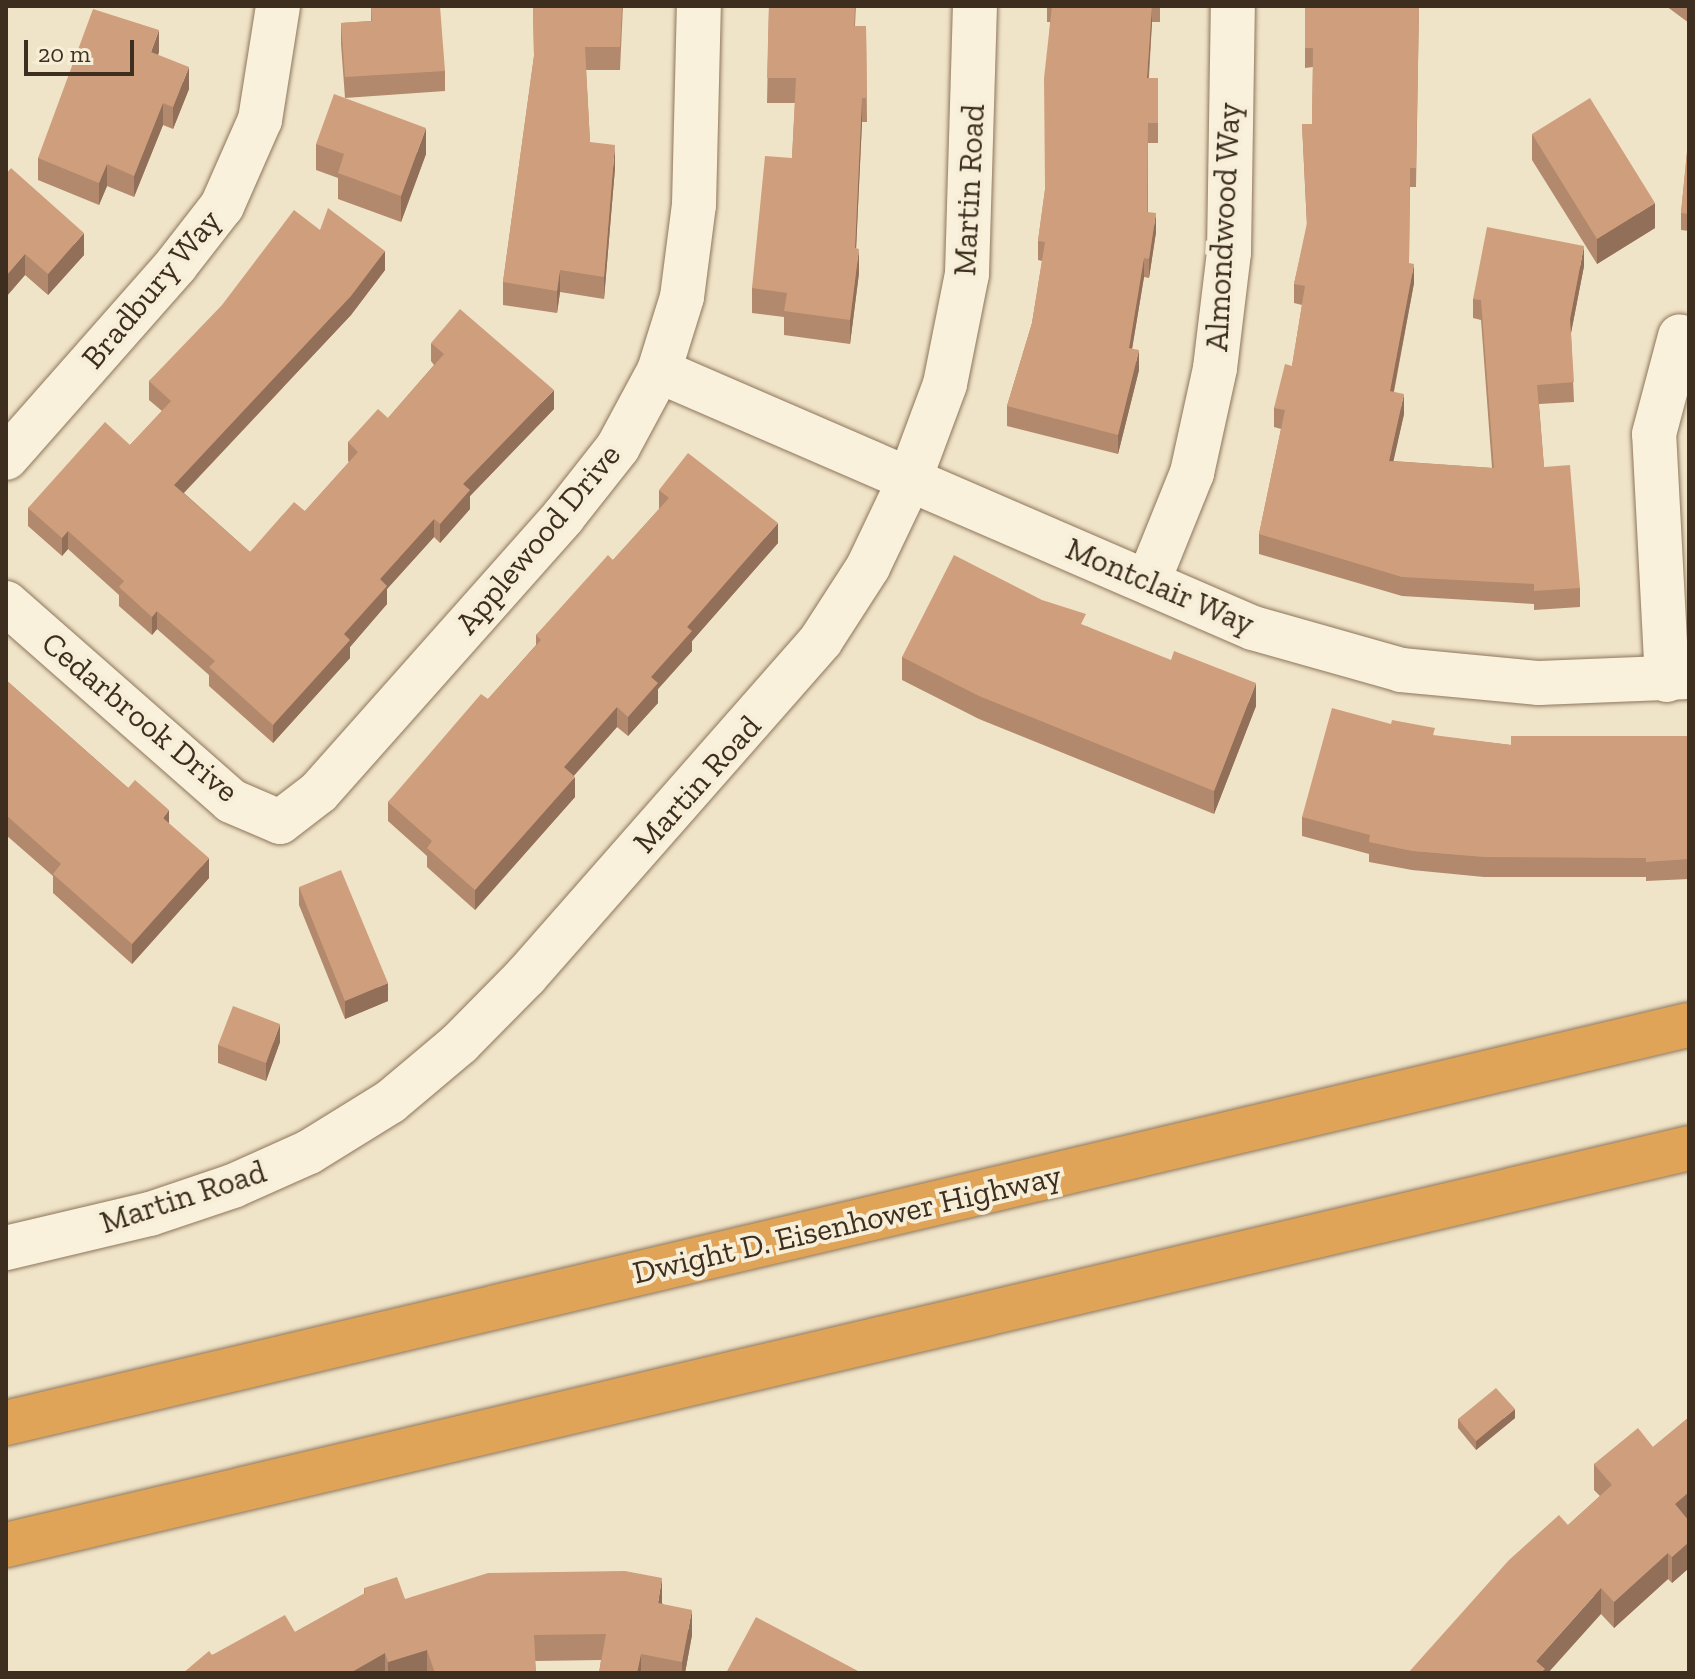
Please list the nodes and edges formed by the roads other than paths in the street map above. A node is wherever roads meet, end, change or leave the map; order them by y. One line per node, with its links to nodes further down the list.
1 (278, 6): 7 (street, Bradbury Way)
2 (699, 6): 6 (street, Applewood Drive)
3 (975, 6): 8 (street, Martin Road)
4 (1233, 6): 9 (street, Almondwood Way)
5 (1680, 336): 11 (street)
6 (659, 371): 8 (street, Montclair Way); 12 (street, Applewood Drive)
7 (6, 458)
8 (909, 481): 9 (street, Montclair Way); 15 (street, Martin Road)
9 (1148, 582): 11 (street, Montclair Way)
10 (6, 603): 12 (street, Cedarbrook Drive)
11 (1678, 679)
12 (280, 822)
13 (1689, 1025): 16 (highway, Dwight D. Eisenhower Highway)
14 (1689, 1148): 17 (highway)
15 (7, 1246)
16 (6, 1423)
17 (6, 1545)

